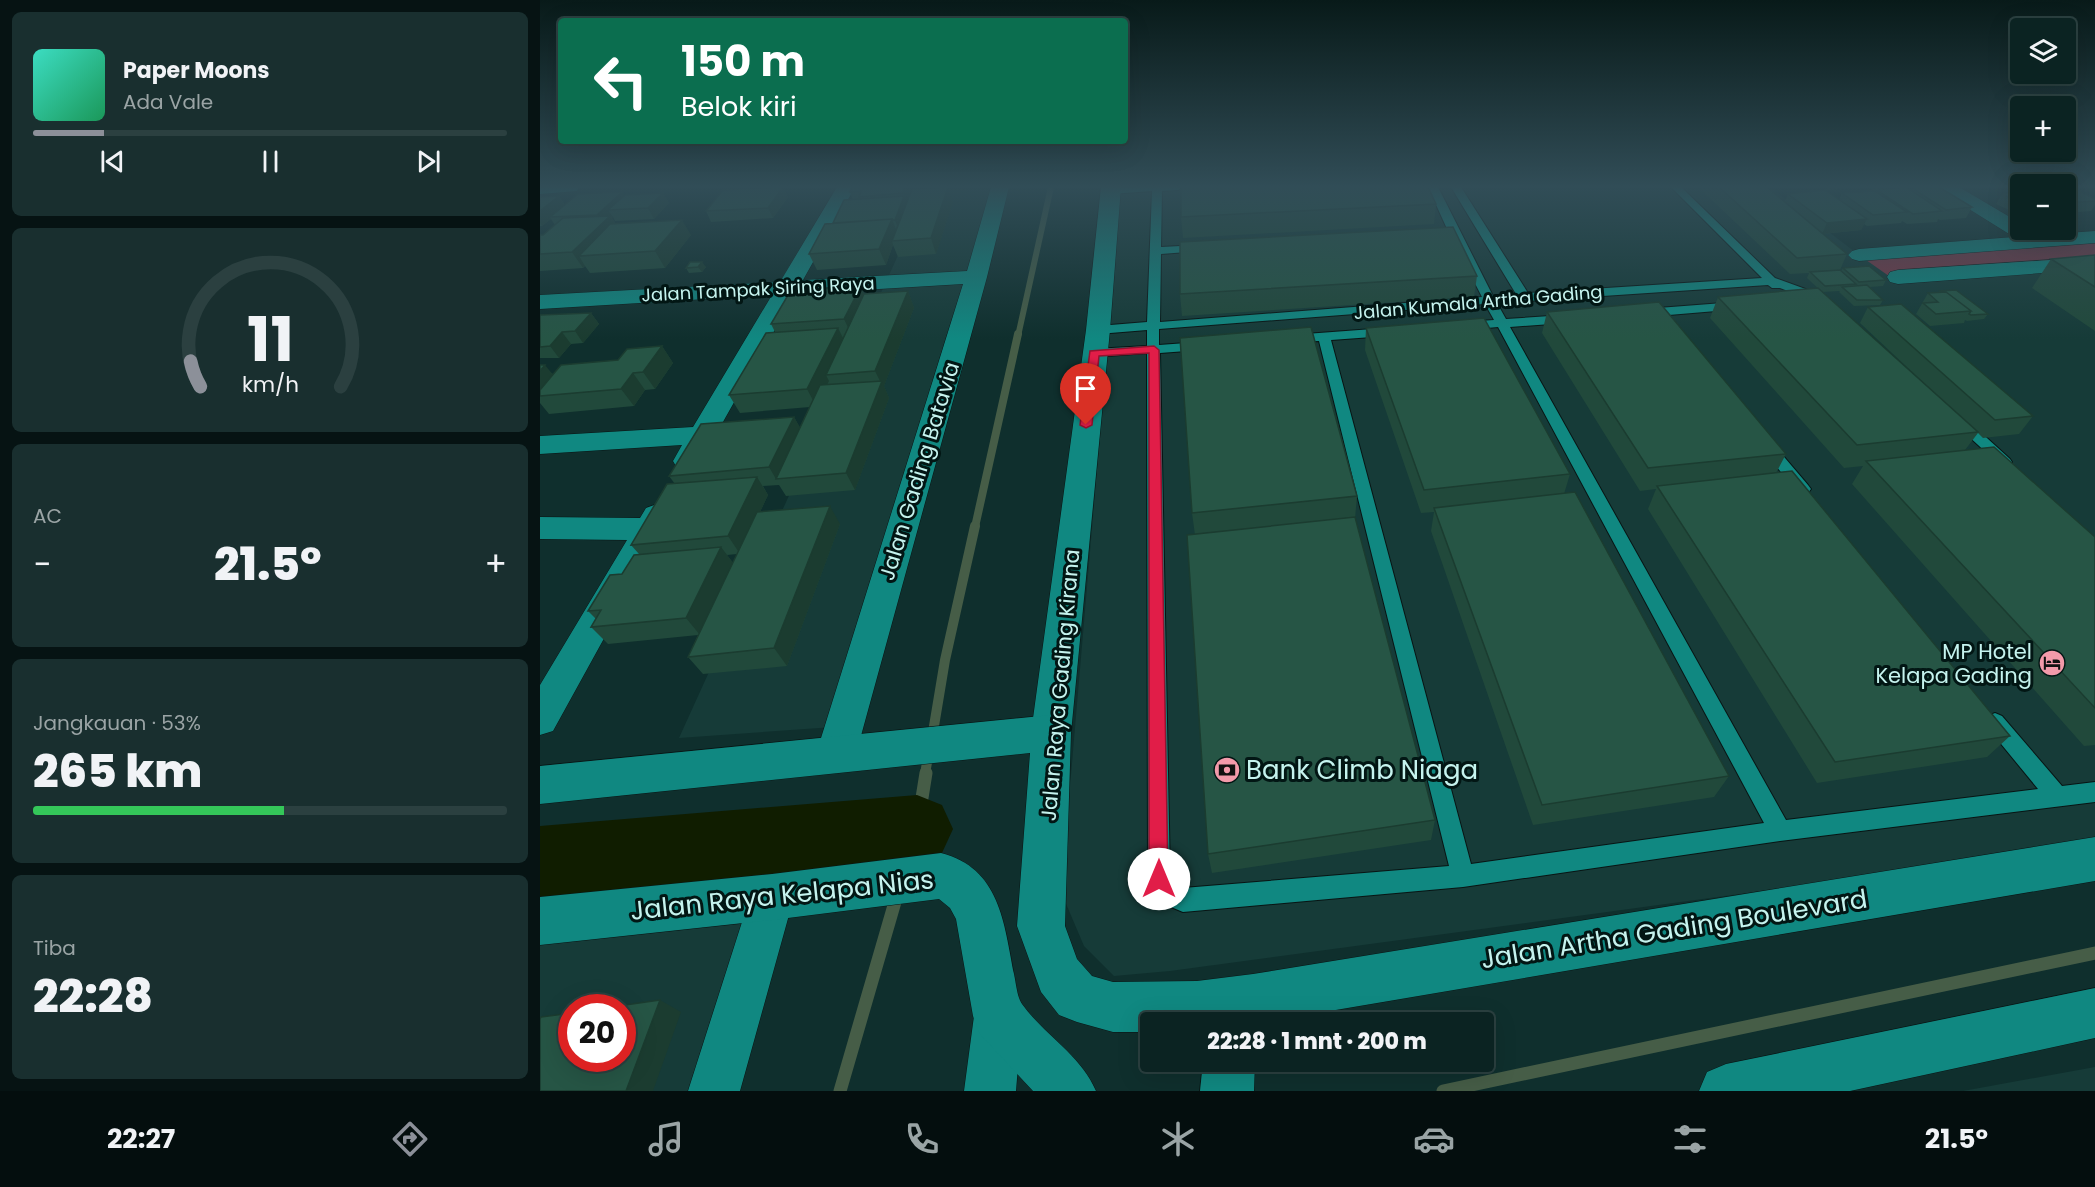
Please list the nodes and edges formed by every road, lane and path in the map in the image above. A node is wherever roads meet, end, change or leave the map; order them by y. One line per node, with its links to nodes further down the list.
1 (817, 238): 18 (street)
2 (986, 238): 15 (street, Jalan Gading Batavia)
3 (1106, 238): 35 (main road, Jalan Raya Gading Kirana)
4 (1156, 238): 12 (lane)
5 (1451, 238): 21 (lane)
6 (1487, 238): 20 (lane)
7 (1728, 238): 17 (lane)
8 (2028, 238): 10 (street)
9 (2084, 238): 10 (street)
10 (2035, 242): 13 (street)
11 (1215, 247): 12 (lane)
12 (1156, 251): 29 (lane)
13 (1859, 255)
14 (2095, 263): 16 (street)
15 (976, 277): 18 (street, Jalan Tampak Siring Raya); 49 (street, Jalan Gading Batavia)
16 (1898, 277)
17 (1772, 281): 19 (lane, Jalan Kumala Artha Gading); 19 (lane); 20 (lane, Jalan Kumala Artha Gading)
18 (790, 287): 22 (street, Jalan Tampak Siring Raya); 40 (street)
19 (1813, 294): 24 (lane, Jalan Kumala Artha Gading)
20 (1524, 297): 21 (lane, Jalan Kumala Artha Gading)
21 (1490, 301): 28 (lane); 29 (lane, Jalan Kumala Artha Gading)
22 (540, 302)
23 (1746, 305): 25 (lane)
24 (1829, 306)
25 (1656, 312): 26 (lane); 31 (lane)
26 (1633, 314)
27 (1573, 318): 28 (lane)
28 (1502, 323): 30 (lane); 53 (lane)
29 (1154, 326): 35 (lane, Jalan Kumala Artha Gading); 37 (lane)
30 (1455, 327)
31 (1671, 330)
32 (1395, 332): 33 (lane)
33 (1324, 337): 34 (lane); 55 (lane)
34 (1279, 340)
35 (1096, 342): 37 (lane); 48 (main road, Jalan Raya Gading Kirana)
36 (1211, 345): 37 (lane)
37 (1154, 350): 55 (lane)
38 (1945, 407): 42 (lane)
39 (1755, 431): 43 (lane)
40 (702, 435): 41 (street); 45 (street)
41 (540, 445)
42 (2016, 471)
43 (1815, 504)
44 (540, 528): 45 (street)
45 (649, 529): 47 (street)
46 (1981, 705): 52 (lane)
47 (540, 719)
48 (1051, 733): 49 (main road); 58 (main road, Jalan Raya Gading Kirana)
49 (846, 753): 50 (main road)
50 (540, 785)
51 (2095, 792): 52 (lane)
52 (2057, 796): 53 (lane)
53 (1780, 831): 55 (lane)
54 (2095, 859): 58 (main road, Jalan Artha Gading Boulevard)
55 (1463, 876)
56 (788, 894): 57 (main road, Jalan Raya Kelapa Nias); 60 (main road, Jalan Raya Kelapa Nias); 62 (street)
57 (540, 921)
58 (1248, 1011)
59 (2095, 1013): 66 (main road)
60 (998, 1016): 63 (street); 64 (main road)
61 (1227, 1072): 65 (main road)
62 (714, 1091)
63 (990, 1091)
64 (1069, 1091)
65 (1227, 1091)
66 (1725, 1091)

